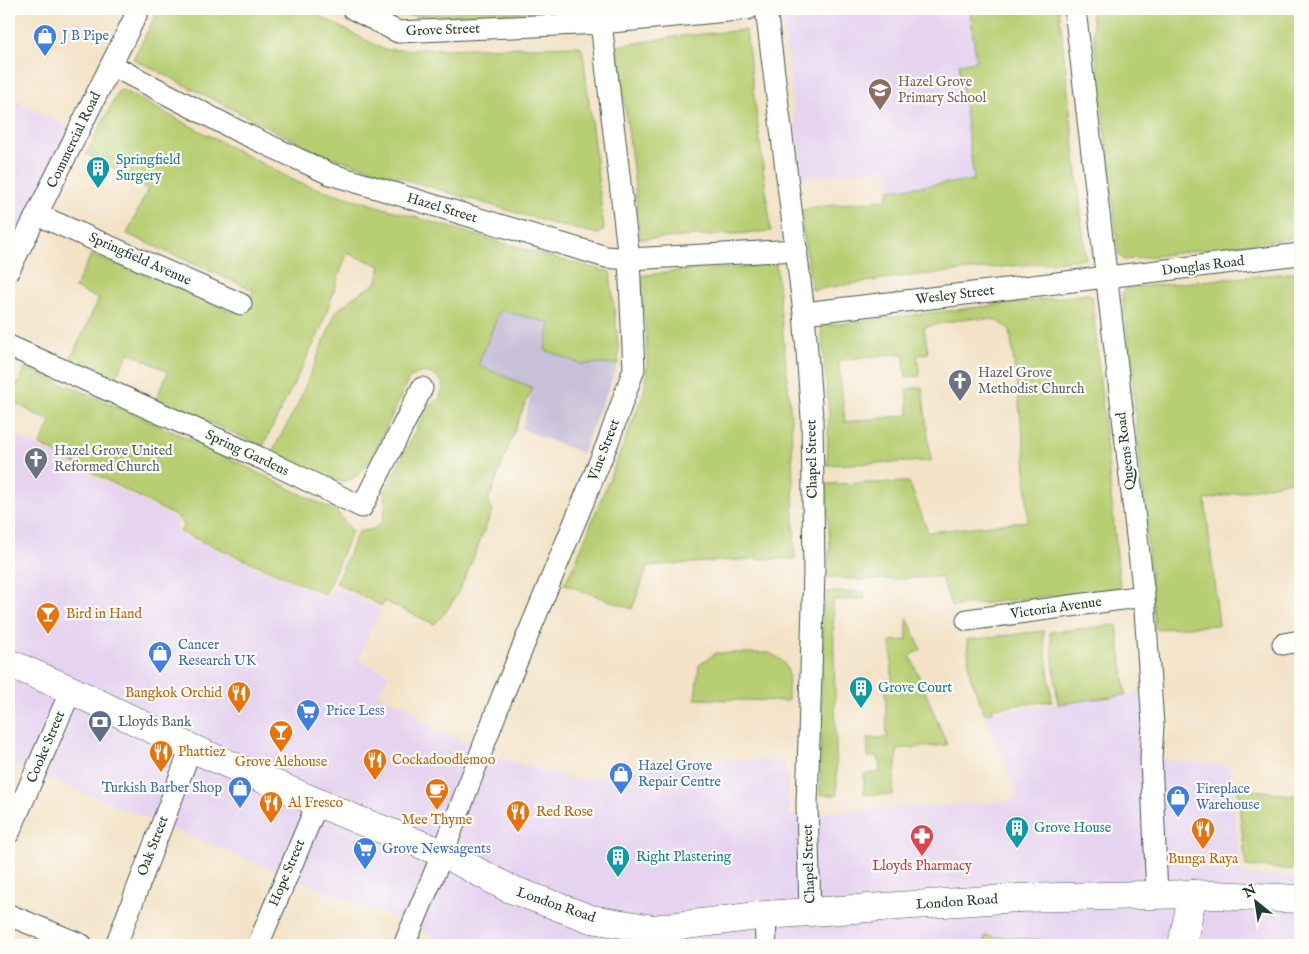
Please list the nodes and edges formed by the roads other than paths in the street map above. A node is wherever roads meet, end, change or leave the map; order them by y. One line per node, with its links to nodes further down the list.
1 (139, 9): 7 (street, Commercial Road)
2 (353, 9): 6 (street, Grove Street)
3 (748, 9): 6 (street, Grove Street)
4 (766, 9): 9 (street, Chapel Street)
5 (1075, 9): 13 (street, Queens Road)
6 (602, 23): 11 (street, Vine Street)
7 (110, 64): 8 (street, Commercial Road); 11 (street, Hazel Street)
8 (38, 215): 12 (street, Commercial Road); 14 (street, Springfield Avenue)
9 (797, 250): 11 (street, Hazel Street); 15 (street, Chapel Street)
10 (1300, 254): 13 (street, Douglas Road)
11 (629, 259): 25 (street, Vine Street)
12 (9, 270)
13 (1105, 278): 15 (street, Wesley Street); 18 (street, Queens Road)
14 (241, 304)
15 (804, 313): 29 (street, Chapel Street)
16 (9, 346): 17 (street, Spring Gardens)
17 (422, 388)
18 (1144, 596): 19 (street, Victoria Avenue); 27 (street, Queens Road)
19 (967, 620)
20 (9, 663): 21 (main road, London Road)
21 (71, 690): 22 (main road, London Road); 24 (street, Cooke Street)
22 (191, 748): 23 (main road, London Road); 33 (street, Oak Street)
23 (318, 802): 25 (main road, London Road); 34 (street, Hope Street)
24 (9, 833)
25 (443, 853): 31 (main road, London Road); 35 (street, Vine Street)
26 (1193, 894): 27 (main road, London Road); 28 (main road, London Road); 37 (main road)
27 (1157, 895): 29 (main road, London Road)
28 (1300, 899)
29 (810, 912): 31 (main road, London Road)
30 (9, 915): 32 (street)
31 (765, 915): 36 (street)
32 (82, 945)
33 (116, 945)
34 (258, 945)
35 (404, 945)
36 (766, 945)
37 (1182, 945)

